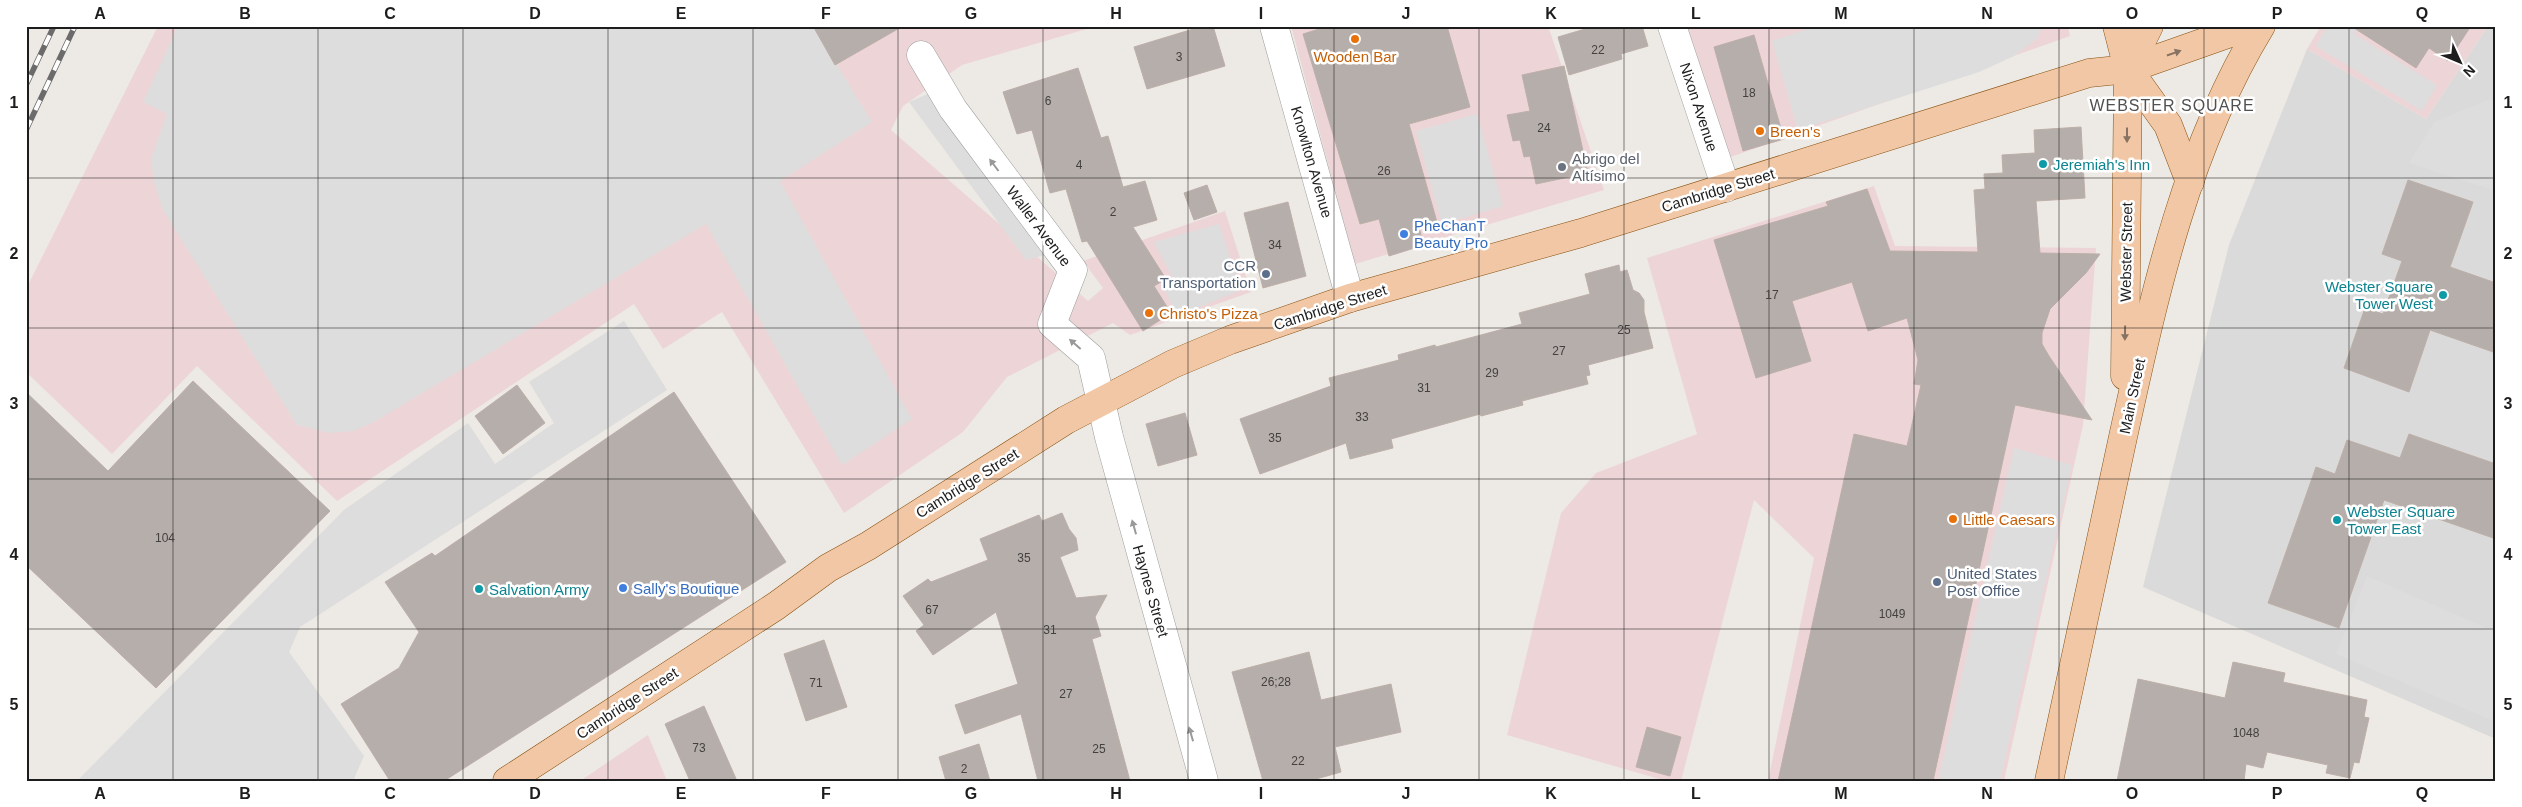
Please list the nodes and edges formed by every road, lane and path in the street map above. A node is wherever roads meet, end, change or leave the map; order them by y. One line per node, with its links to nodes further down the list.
1 (1274, 26): 11 (street, Knowlton Avenue)
2 (1672, 26): 10 (street, Nixon Avenue)
3 (2117, 26): 8 (main road, Webster Street)
4 (2149, 26): 8 (main road)
5 (2250, 26): 8 (main road, Cambridge Street, one-way to 5)
6 (2261, 26): 9 (main road, Main Street)
7 (921, 55): 12 (street, Waller Avenue, one-way to 7)
8 (2128, 69): 9 (main road, Webster Street); 10 (main road, Cambridge Street); 13 (main road, Webster Street, one-way to 13)
9 (2190, 182): 13 (main road, Main Street)
10 (1726, 188): 11 (main road, Cambridge Street)
11 (1350, 298): 12 (main road, Cambridge Street)
12 (1100, 401): 14 (main road, Cambridge Street); 15 (street, Haynes Street, one-way to 12)
13 (2124, 434): 16 (main road, Main Street)
14 (507, 781)
15 (1204, 781)
16 (2050, 781)

